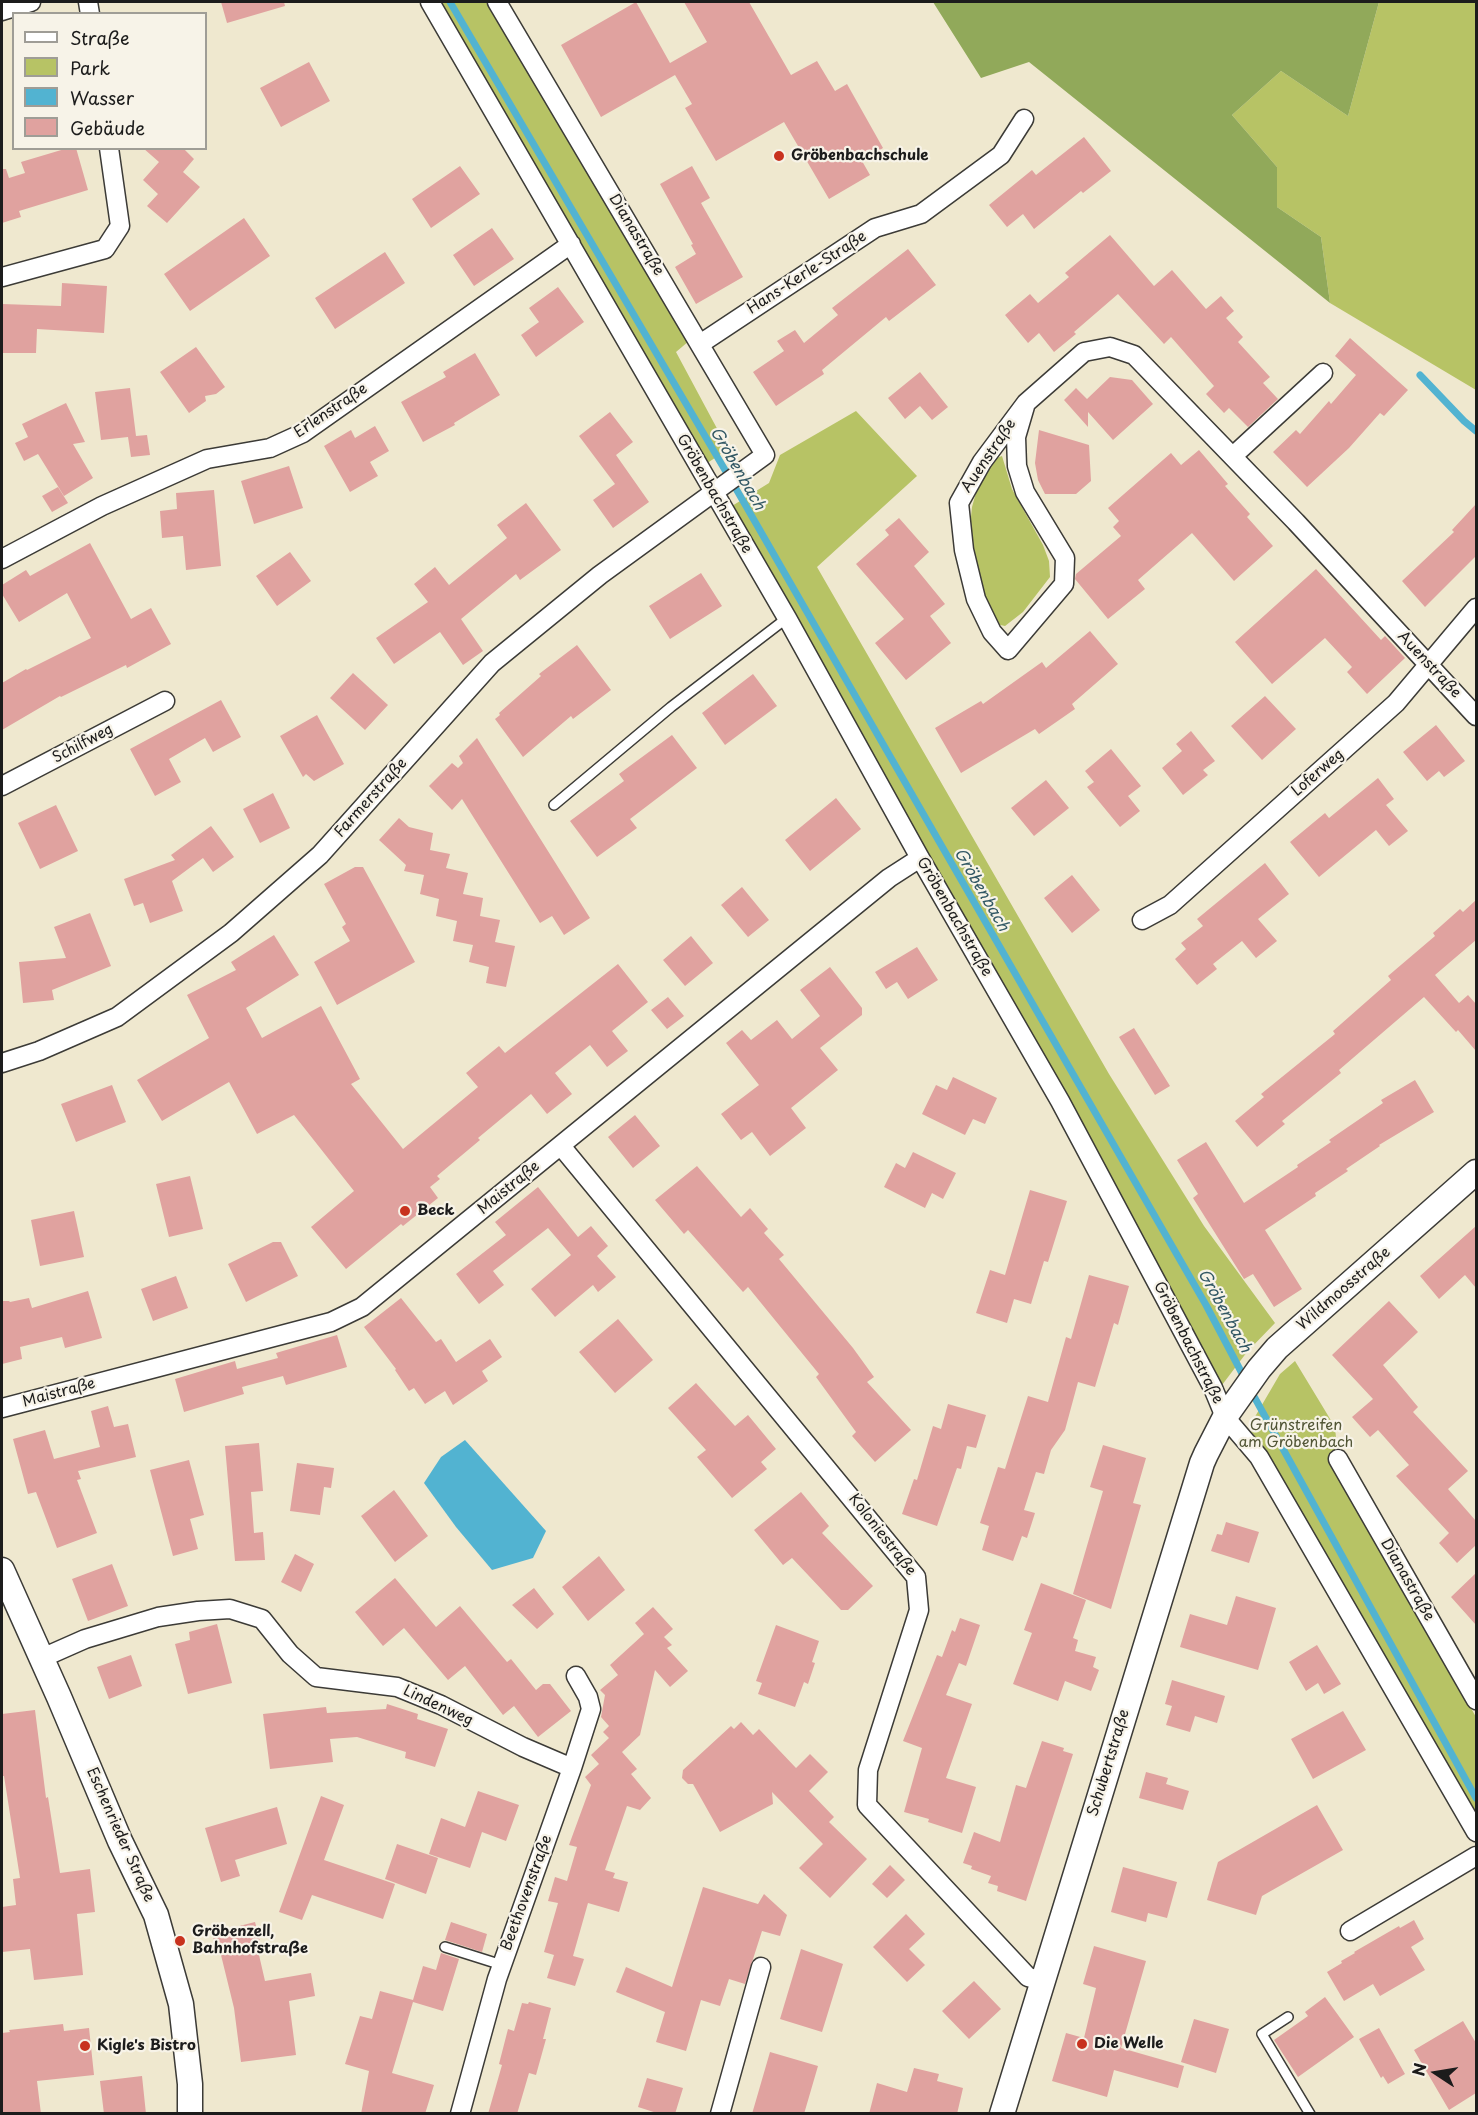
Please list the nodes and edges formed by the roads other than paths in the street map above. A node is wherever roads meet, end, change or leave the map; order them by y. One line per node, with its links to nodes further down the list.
1 (31, 2): 4 (street)
2 (430, 2): 7 (street, Gröbenbachstraße)
3 (497, 2): 9 (street, Dianastraße)
4 (2, 11)
5 (1024, 119): 9 (street, Hans-Kerle-Straße)
6 (109, 150): 8 (street)
7 (571, 244): 13 (street, Gröbenbachstraße); 14 (street, Erlenstraße)
8 (2, 277)
9 (700, 344): 13 (street, Dianastraße)
10 (1323, 373): 12 (street)
11 (1026, 404): 11 (street, Auenstraße); 12 (street, Auenstraße)
12 (1233, 456): 17 (street, Auenstraße)
13 (718, 488): 16 (street, Gröbenbachstraße); 24 (street, Farmerstraße)
14 (2, 559)
15 (1476, 608): 17 (street, Loferweg)
16 (787, 618): 21 (lane); 22 (street, Gröbenbachstraße)
17 (1428, 664): 19 (street, Auenstraße); 23 (street, Loferweg)
18 (165, 701): 20 (street, Schilfweg)
19 (1476, 716)
20 (2, 786)
21 (554, 805)
22 (920, 858): 25 (street, Maistraße); 28 (street, Gröbenbachstraße)
23 (1142, 920)
24 (2, 1063)
25 (561, 1146): 27 (street, Maistraße); 41 (street, Koloniestraße)
26 (1476, 1172): 28 (street, Wildmoosstraße)
27 (2, 1408)
28 (1225, 1417): 35 (street, Gröbenbachstraße); 41 (street, Schubertstraße)
29 (1338, 1459): 33 (street, Dianastraße)
30 (2, 1569): 31 (street, Eschenrieder Straße)
31 (42, 1658): 34 (street, Lindenweg); 43 (street, Eschenrieder Straße)
32 (576, 1676): 34 (street, Beethovenstraße)
33 (1476, 1700)
34 (572, 1768): 39 (street, Beethovenstraße)
35 (1476, 1832)
36 (1476, 1856): 37 (street)
37 (1350, 1931)
38 (446, 1947): 39 (lane)
39 (502, 1965): 44 (street, Beethovenstraße)
40 (761, 1967): 45 (street)
41 (1043, 1981): 46 (street, Schubertstraße)
42 (1288, 2017): 47 (lane)
43 (190, 2114)
44 (460, 2114)
45 (720, 2114)
46 (1002, 2114)
47 (1310, 2114)

